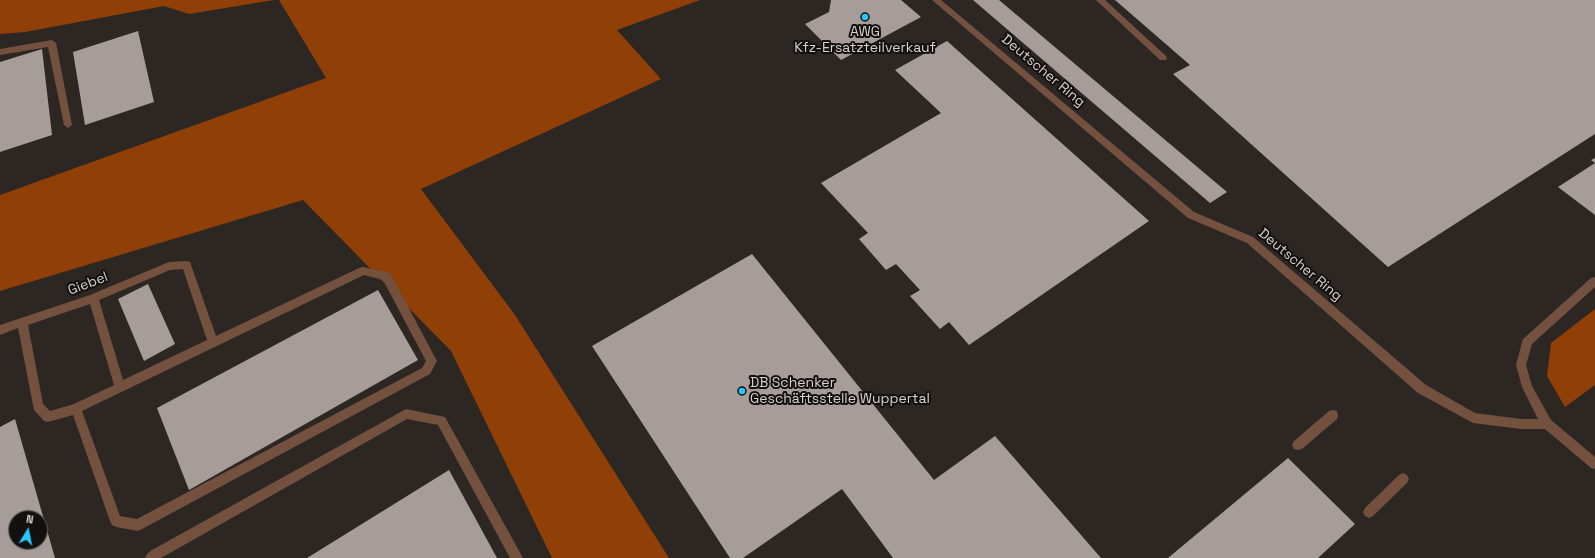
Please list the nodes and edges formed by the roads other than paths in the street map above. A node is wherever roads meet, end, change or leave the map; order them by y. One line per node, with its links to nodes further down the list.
1 (936, 0): 14 (street, Deutscher Ring)
2 (1100, 0): 4 (street)
3 (0, 52): 5 (street)
4 (1163, 58)
5 (68, 125)
6 (1595, 281): 14 (street)
7 (93, 298): 8 (street, Giebel); 10 (street, Giebel); 11 (street)
8 (22, 323): 9 (street, Giebel); 12 (street)
9 (0, 330)
10 (213, 342): 11 (street); 12 (street)
11 (120, 387): 12 (street)
12 (76, 409)
13 (1333, 416): 15 (street)
14 (1547, 424): 16 (street)
15 (1298, 445)
16 (1595, 464)
17 (1403, 479): 18 (street)
18 (1369, 512)
19 (151, 558): 20 (street)
20 (517, 558)

